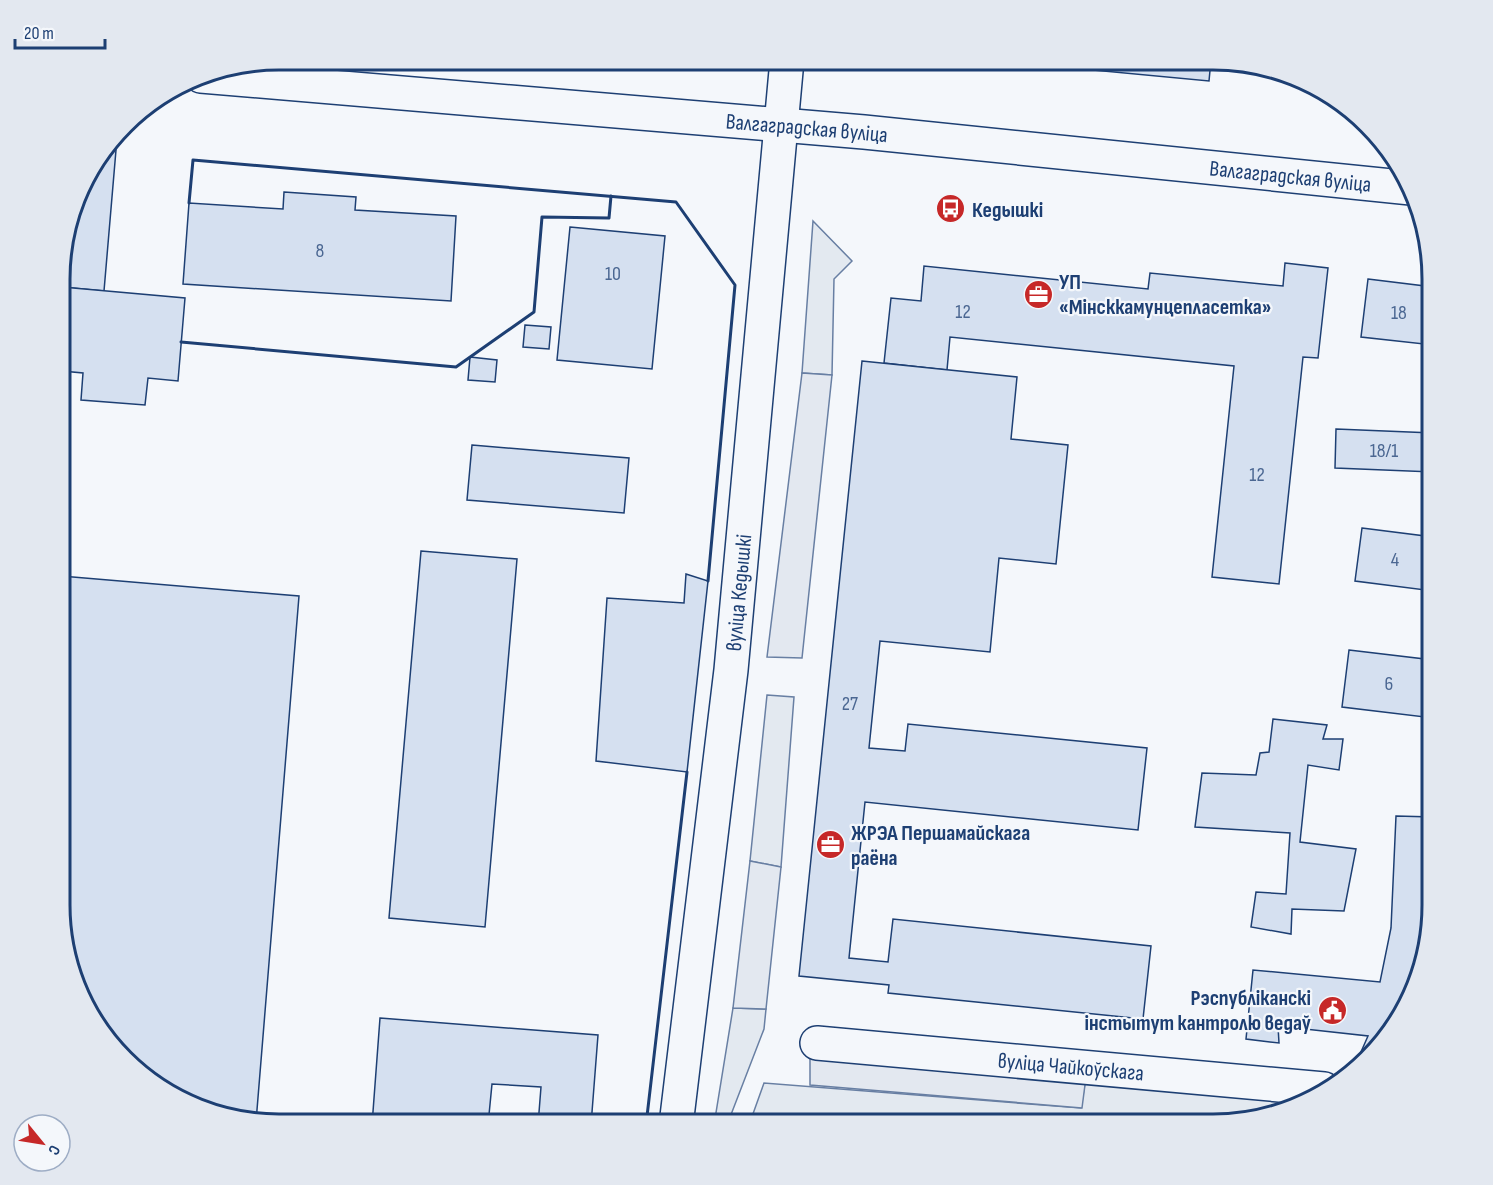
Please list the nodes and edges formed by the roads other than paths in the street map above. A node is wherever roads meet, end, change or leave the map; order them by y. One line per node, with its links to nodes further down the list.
1 (786, 71): 3 (street, вуліца Кедышкі)
2 (227, 78): 3 (street, Валгаградская вуліца)
3 (781, 126): 4 (street, Валгаградская вуліца); 7 (street, вуліца Кедышкі)
4 (1401, 187)
5 (817, 1043): 6 (street, вуліца Чайкоўскага)
6 (1314, 1088)
7 (677, 1114)

